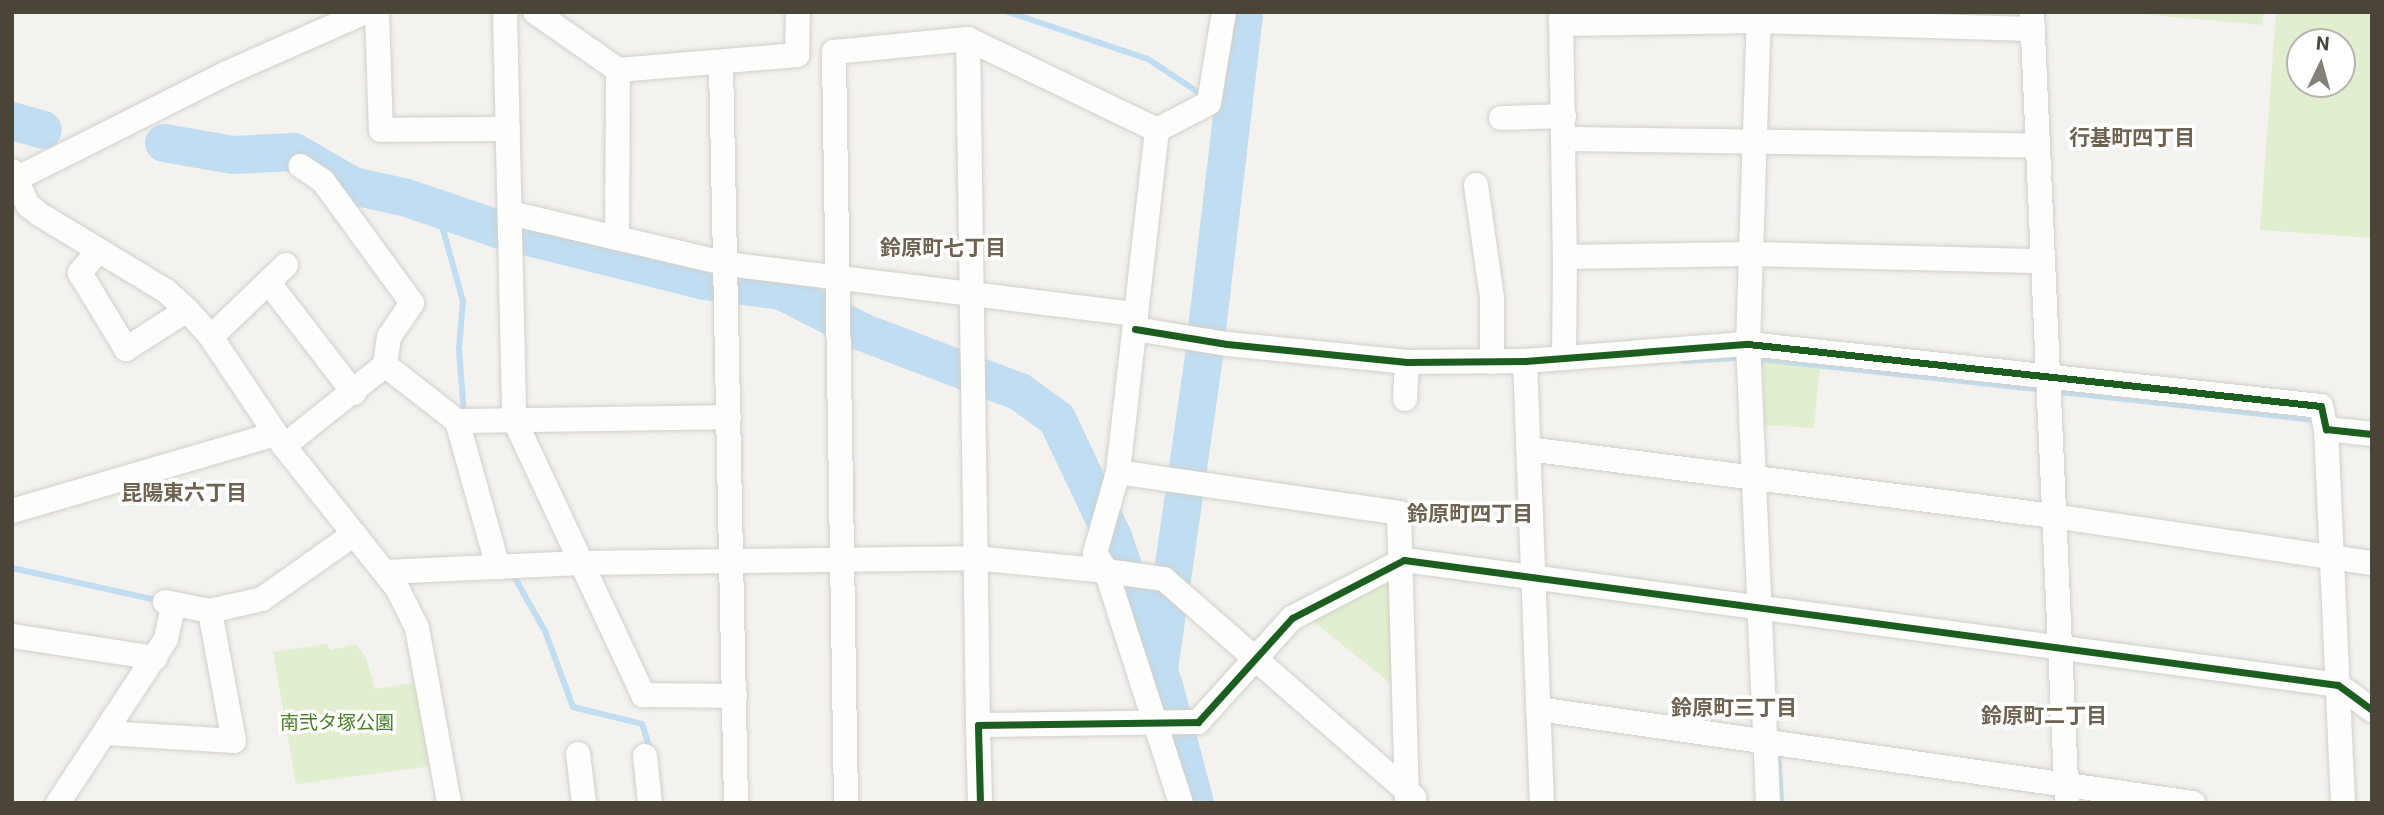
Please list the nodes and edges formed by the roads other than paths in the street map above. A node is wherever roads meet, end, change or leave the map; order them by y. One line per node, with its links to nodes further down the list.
1 (365, 12): 22 (street)
2 (377, 12): 17 (street)
3 (505, 12): 17 (street)
4 (535, 12): 14 (street)
5 (798, 12): 12 (street)
6 (1220, 15): 18 (street)
7 (1759, 16): 8 (street); 9 (street); 19 (street)
8 (1561, 18): 16 (street)
9 (2032, 21): 20 (street)
10 (968, 39): 11 (street); 18 (street); 32 (street)
11 (834, 52): 12 (street); 31 (street)
12 (797, 55): 13 (street)
13 (721, 63): 14 (street); 30 (street)
14 (618, 70): 25 (street)
15 (1501, 118): 16 (street)
16 (1564, 128): 19 (street); 28 (street)
17 (508, 129): 24 (street)
18 (1157, 130): 34 (street)
19 (1754, 139): 20 (street); 27 (street)
20 (2038, 146): 29 (street)
21 (301, 166): 41 (street)
22 (14, 177): 26 (street)
23 (1476, 185): 40 (street)
24 (510, 226): 25 (street); 46 (street)
25 (617, 238): 30 (street)
26 (99, 250): 33 (street); 33 (street)
27 (1751, 254): 28 (street); 29 (street); 36 (street)
28 (1565, 257): 37 (street)
29 (2043, 261): 42 (street)
30 (727, 277): 31 (street); 45 (street)
31 (838, 278): 32 (street); 60 (street)
32 (971, 293): 34 (street); 58 (street)
33 (187, 310): 35 (street)
34 (1136, 321): 39 (street); 52 (street)
35 (211, 337): 43 (street); 50 (street)
36 (1748, 344): 37 (street); 42 (street); 53 (street)
37 (1564, 357): 38 (street)
38 (1525, 360): 40 (street); 51 (street)
39 (1407, 362): 40 (street); 44 (street)
40 (1492, 362)
41 (385, 365): 43 (street); 47 (street)
42 (2049, 377): 48 (street); 55 (street)
43 (354, 393): 50 (street)
44 (1405, 399)
45 (729, 417): 46 (street); 61 (street)
46 (514, 419): 47 (street); 63 (street)
47 (457, 421): 64 (street)
48 (2326, 429): 49 (street); 57 (street)
49 (2372, 434)
50 (279, 440): 54 (street); 56 (street)
51 (1528, 449): 53 (street); 67 (street)
52 (1118, 472): 59 (street); 66 (street)
53 (1753, 478): 55 (street); 68 (street)
54 (12, 511)
55 (2053, 516): 57 (street); 71 (street)
56 (354, 534): 65 (street); 69 (street)
57 (2330, 556): 62 (street); 74 (street)
58 (974, 558): 60 (street); 66 (street); 79 (street)
59 (1404, 560): 67 (street); 73 (street); 86 (street)
60 (843, 561): 61 (street); 91 (street)
61 (732, 562): 63 (street); 75 (street)
62 (2372, 563)
63 (581, 564): 64 (street); 75 (street)
64 (498, 567): 65 (street)
65 (385, 572): 87 (street)
66 (1116, 573): 73 (street); 78 (street)
67 (1530, 576): 68 (street); 76 (street)
68 (1758, 608): 71 (street); 81 (street)
69 (210, 611): 72 (street); 80 (street)
70 (12, 636): 72 (street)
71 (2060, 648): 74 (street); 84 (street)
72 (155, 658): 80 (street)
73 (1254, 659): 78 (street); 86 (street)
74 (2338, 685): 77 (street); 97 (street)
75 (735, 695): 90 (street)
76 (1538, 709): 81 (street); 94 (street)
77 (2372, 710)
78 (1169, 723): 79 (street); 93 (street)
79 (978, 725): 92 (street)
80 (106, 733): 85 (street)
81 (1764, 742): 84 (street); 95 (street)
82 (579, 754): 88 (street)
83 (645, 756): 89 (street)
84 (2067, 793): 96 (street)
85 (71, 796)
86 (1411, 799)
87 (449, 803)
88 (584, 803)
89 (650, 803)
90 (736, 803)
91 (846, 803)
92 (980, 803)
93 (1181, 803)
94 (1542, 803)
95 (1768, 803)
96 (2193, 803)
97 (2343, 803)

